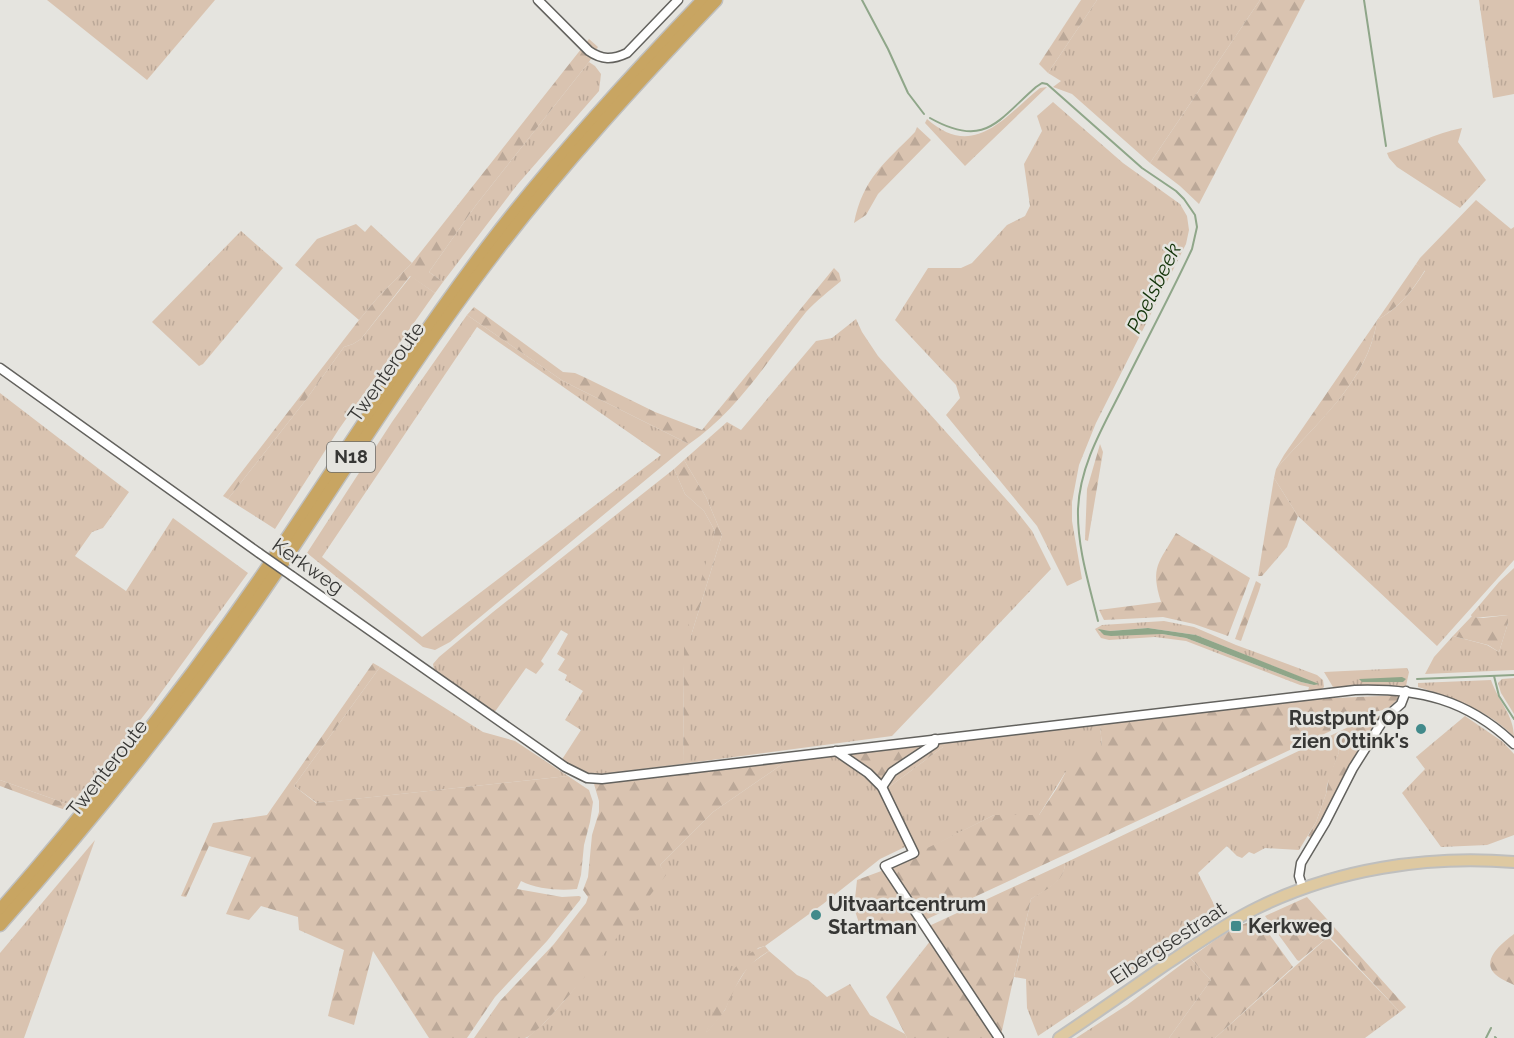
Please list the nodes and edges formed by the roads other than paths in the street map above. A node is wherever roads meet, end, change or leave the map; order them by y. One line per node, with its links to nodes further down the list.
1 (538, 0): 2 (street)
2 (678, 0)
3 (703, 0): 13 (highway, Twenteroute / N18)
4 (716, 0): 14 (highway, Twenteroute / N18)
5 (0, 368): 9 (street, Kerkweg, bridge)
6 (1406, 691): 7 (street); 8 (street); 12 (street)
7 (935, 739): 9 (street); 10 (street)
8 (1514, 744)
9 (836, 751): 10 (street)
10 (882, 787): 15 (street)
11 (1514, 862): 12 (main road, Eibergsestraat)
12 (1303, 888): 16 (main road, Eibergsestraat)
13 (0, 910)
14 (0, 925)
15 (999, 1038)
16 (1059, 1038)

